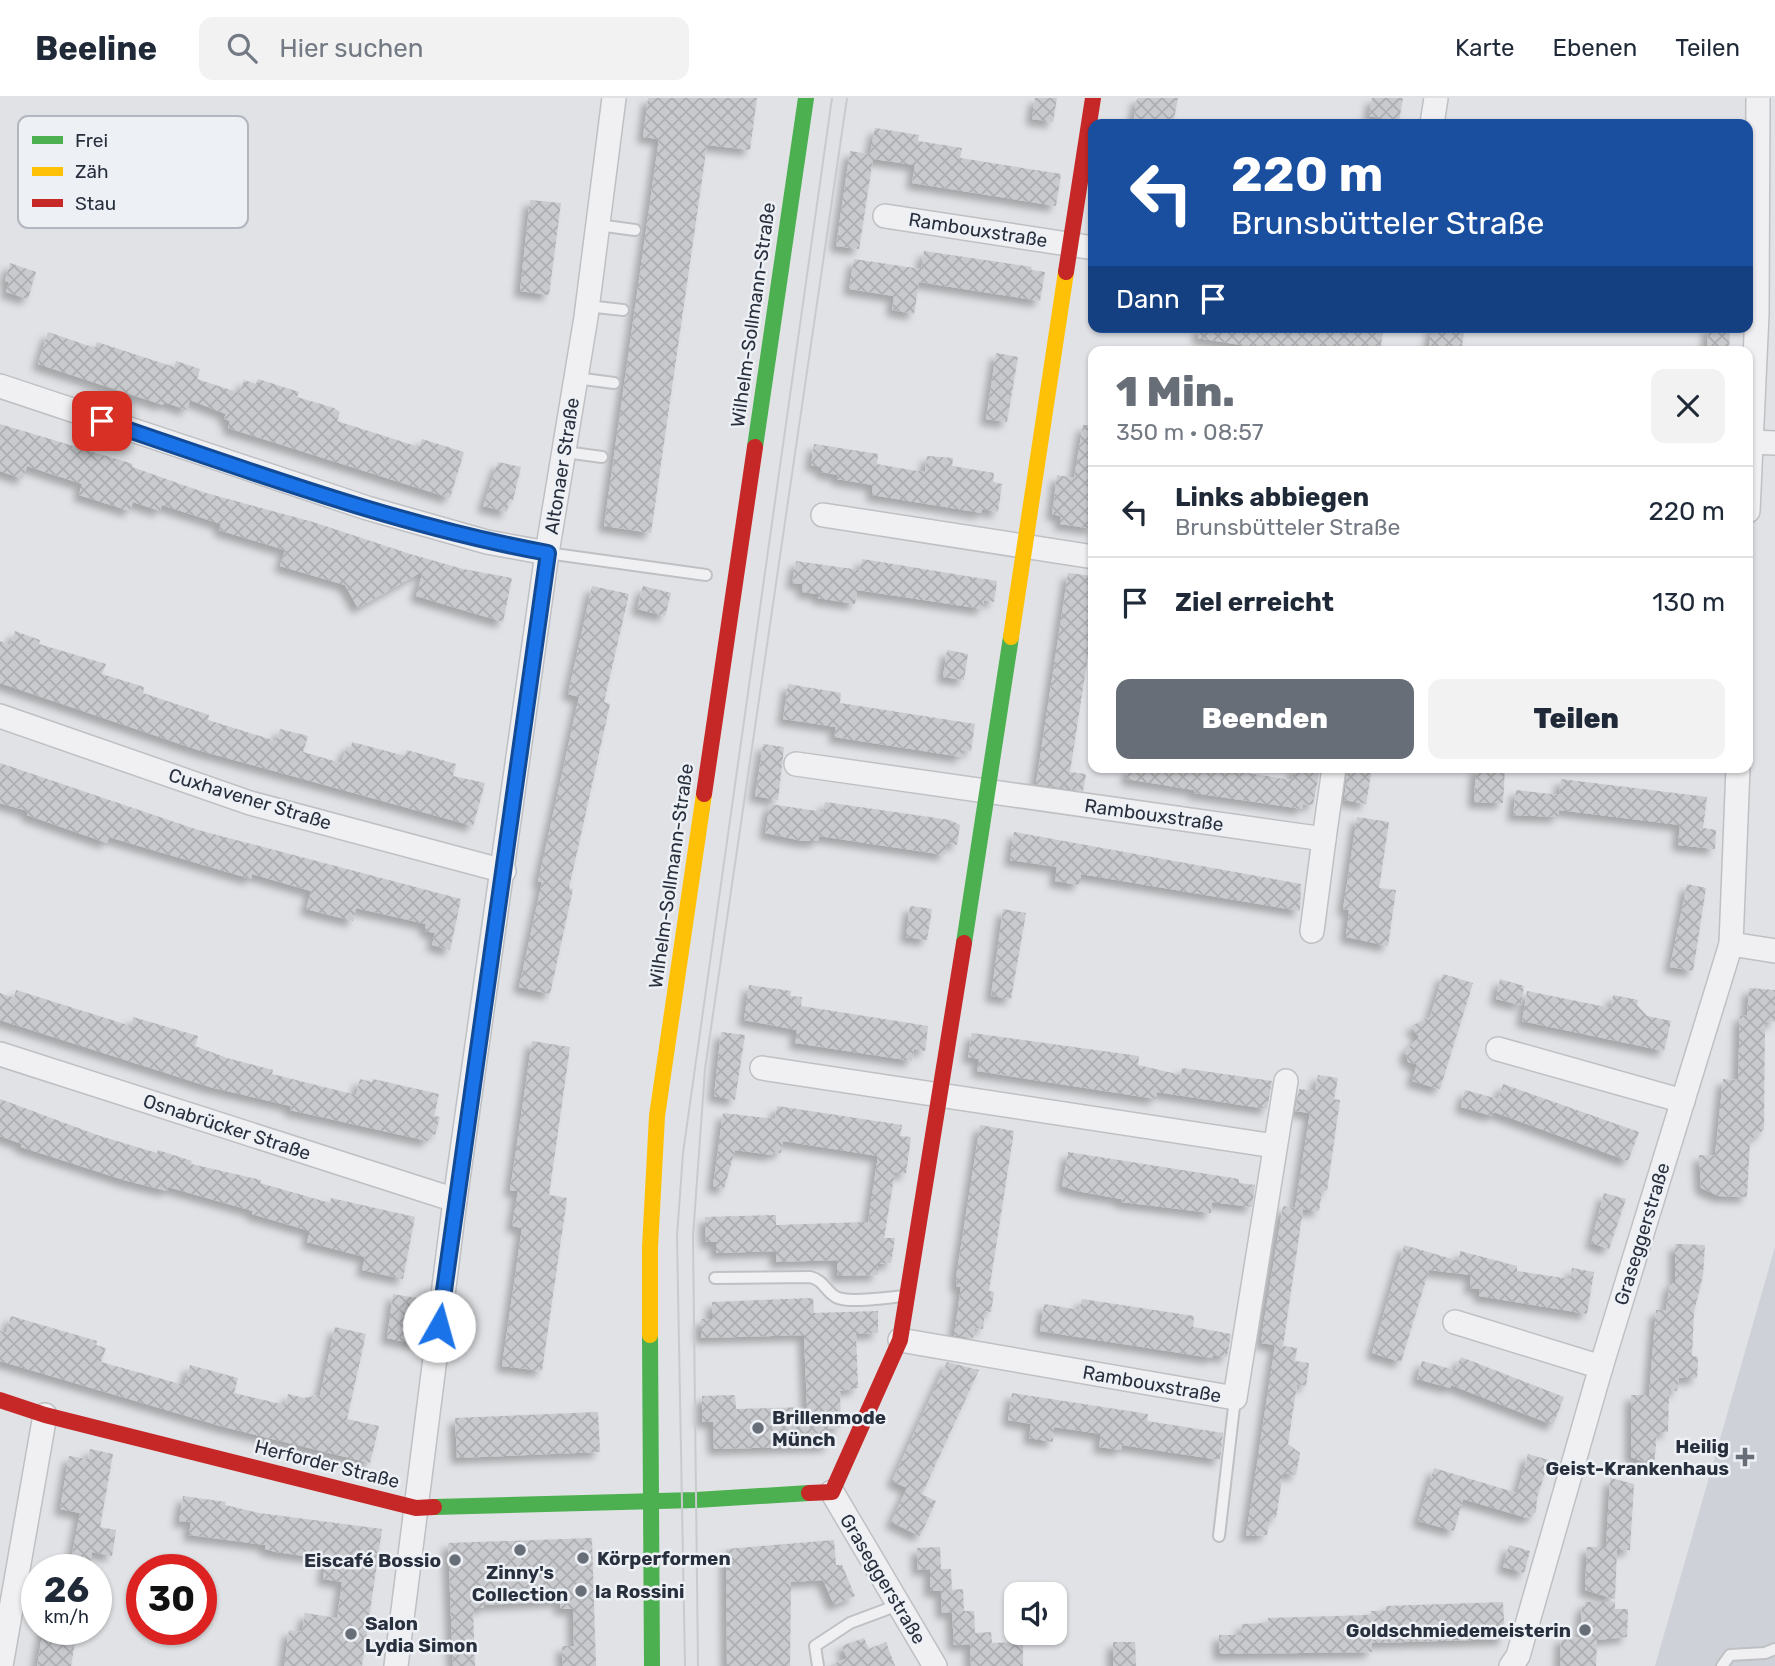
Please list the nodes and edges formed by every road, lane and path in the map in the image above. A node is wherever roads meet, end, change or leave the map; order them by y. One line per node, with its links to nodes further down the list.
1 (614, 98): 11 (street, Altonaer Straße)
2 (806, 98): 57 (street, Wilhelm-Sollmann-Straße)
3 (1093, 98): 6 (street, Rambouxstraße)
4 (1436, 98): 7 (street)
5 (1758, 98): 9 (street)
6 (1092, 119)
7 (1433, 119)
8 (1088, 172): 13 (street, Rambouxstraße)
9 (1753, 176): 16 (street)
10 (885, 216): 13 (street, Rambouxstraße)
11 (598, 225): 12 (lane); 14 (street, Altonaer Straße)
12 (635, 230)
13 (1083, 246): 26 (street, Rambouxstraße)
14 (587, 306): 15 (lane); 17 (street, Altonaer Straße)
15 (623, 310)
16 (1766, 314): 20 (street)
17 (576, 379): 18 (lane); 23 (street, Altonaer Straße)
18 (614, 383)
19 (0, 386): 27 (street)
20 (1753, 425)
21 (1753, 442): 22 (street)
22 (1775, 443)
23 (565, 452): 24 (lane); 27 (street, Altonaer Straße)
24 (602, 457)
25 (823, 515): 26 (street)
26 (1026, 545): 28 (street); 34 (street, Rambouxstraße)
27 (548, 553): 29 (lane); 36 (street, Altonaer Straße)
28 (1088, 556)
29 (706, 575)
30 (0, 716): 36 (street, Cuxhavener Straße)
31 (796, 764): 34 (street, Rambouxstraße)
32 (1333, 773): 35 (street)
33 (1738, 773): 38 (street, Graseggerstraße)
34 (985, 792): 35 (street, Rambouxstraße); 44 (street, Rambouxstraße)
35 (1324, 839): 37 (street)
36 (504, 871): 47 (street, Altonaer Straße)
37 (1312, 930)
38 (1731, 944): 39 (street); 45 (street, Graseggerstraße)
39 (1775, 951)
40 (1498, 1049): 45 (street)
41 (0, 1054): 47 (street, Osnabrücker Straße)
42 (762, 1068): 44 (street)
43 (1286, 1081): 46 (street, Rambouxstraße)
44 (941, 1096): 46 (street); 49 (street, Rambouxstraße)
45 (1684, 1101): 52 (street, Graseggerstraße)
46 (1275, 1146): 53 (street, Rambouxstraße)
47 (455, 1200): 58 (street, Altonaer Straße)
48 (715, 1278): 49 (lane)
49 (908, 1296): 51 (street, Rambouxstraße)
50 (1455, 1322): 52 (street)
51 (900, 1340): 53 (street, Rambouxstraße); 56 (street, Rambouxstraße)
52 (1601, 1367): 67 (street, Graseggerstraße)
53 (1235, 1398): 59 (lane)
54 (0, 1400): 55 (street, Herforder Straße)
55 (45, 1415): 58 (street, Herforder Straße); 62 (street)
56 (832, 1492): 57 (street); 60 (street, Graseggerstraße)
57 (651, 1500): 58 (street, Herforder Straße); 64 (street, Wilhelm-Sollmann-Straße)
58 (416, 1508): 63 (street, Altonaer Straße)
59 (1219, 1536)
60 (898, 1605): 65 (lane); 66 (street, Graseggerstraße)
61 (1770, 1651): 68 (lane); 69 (lane)
62 (1, 1666)
63 (396, 1666)
64 (652, 1666)
65 (818, 1666)
66 (935, 1666)
67 (1511, 1666)
68 (1723, 1666)
69 (1760, 1666)

